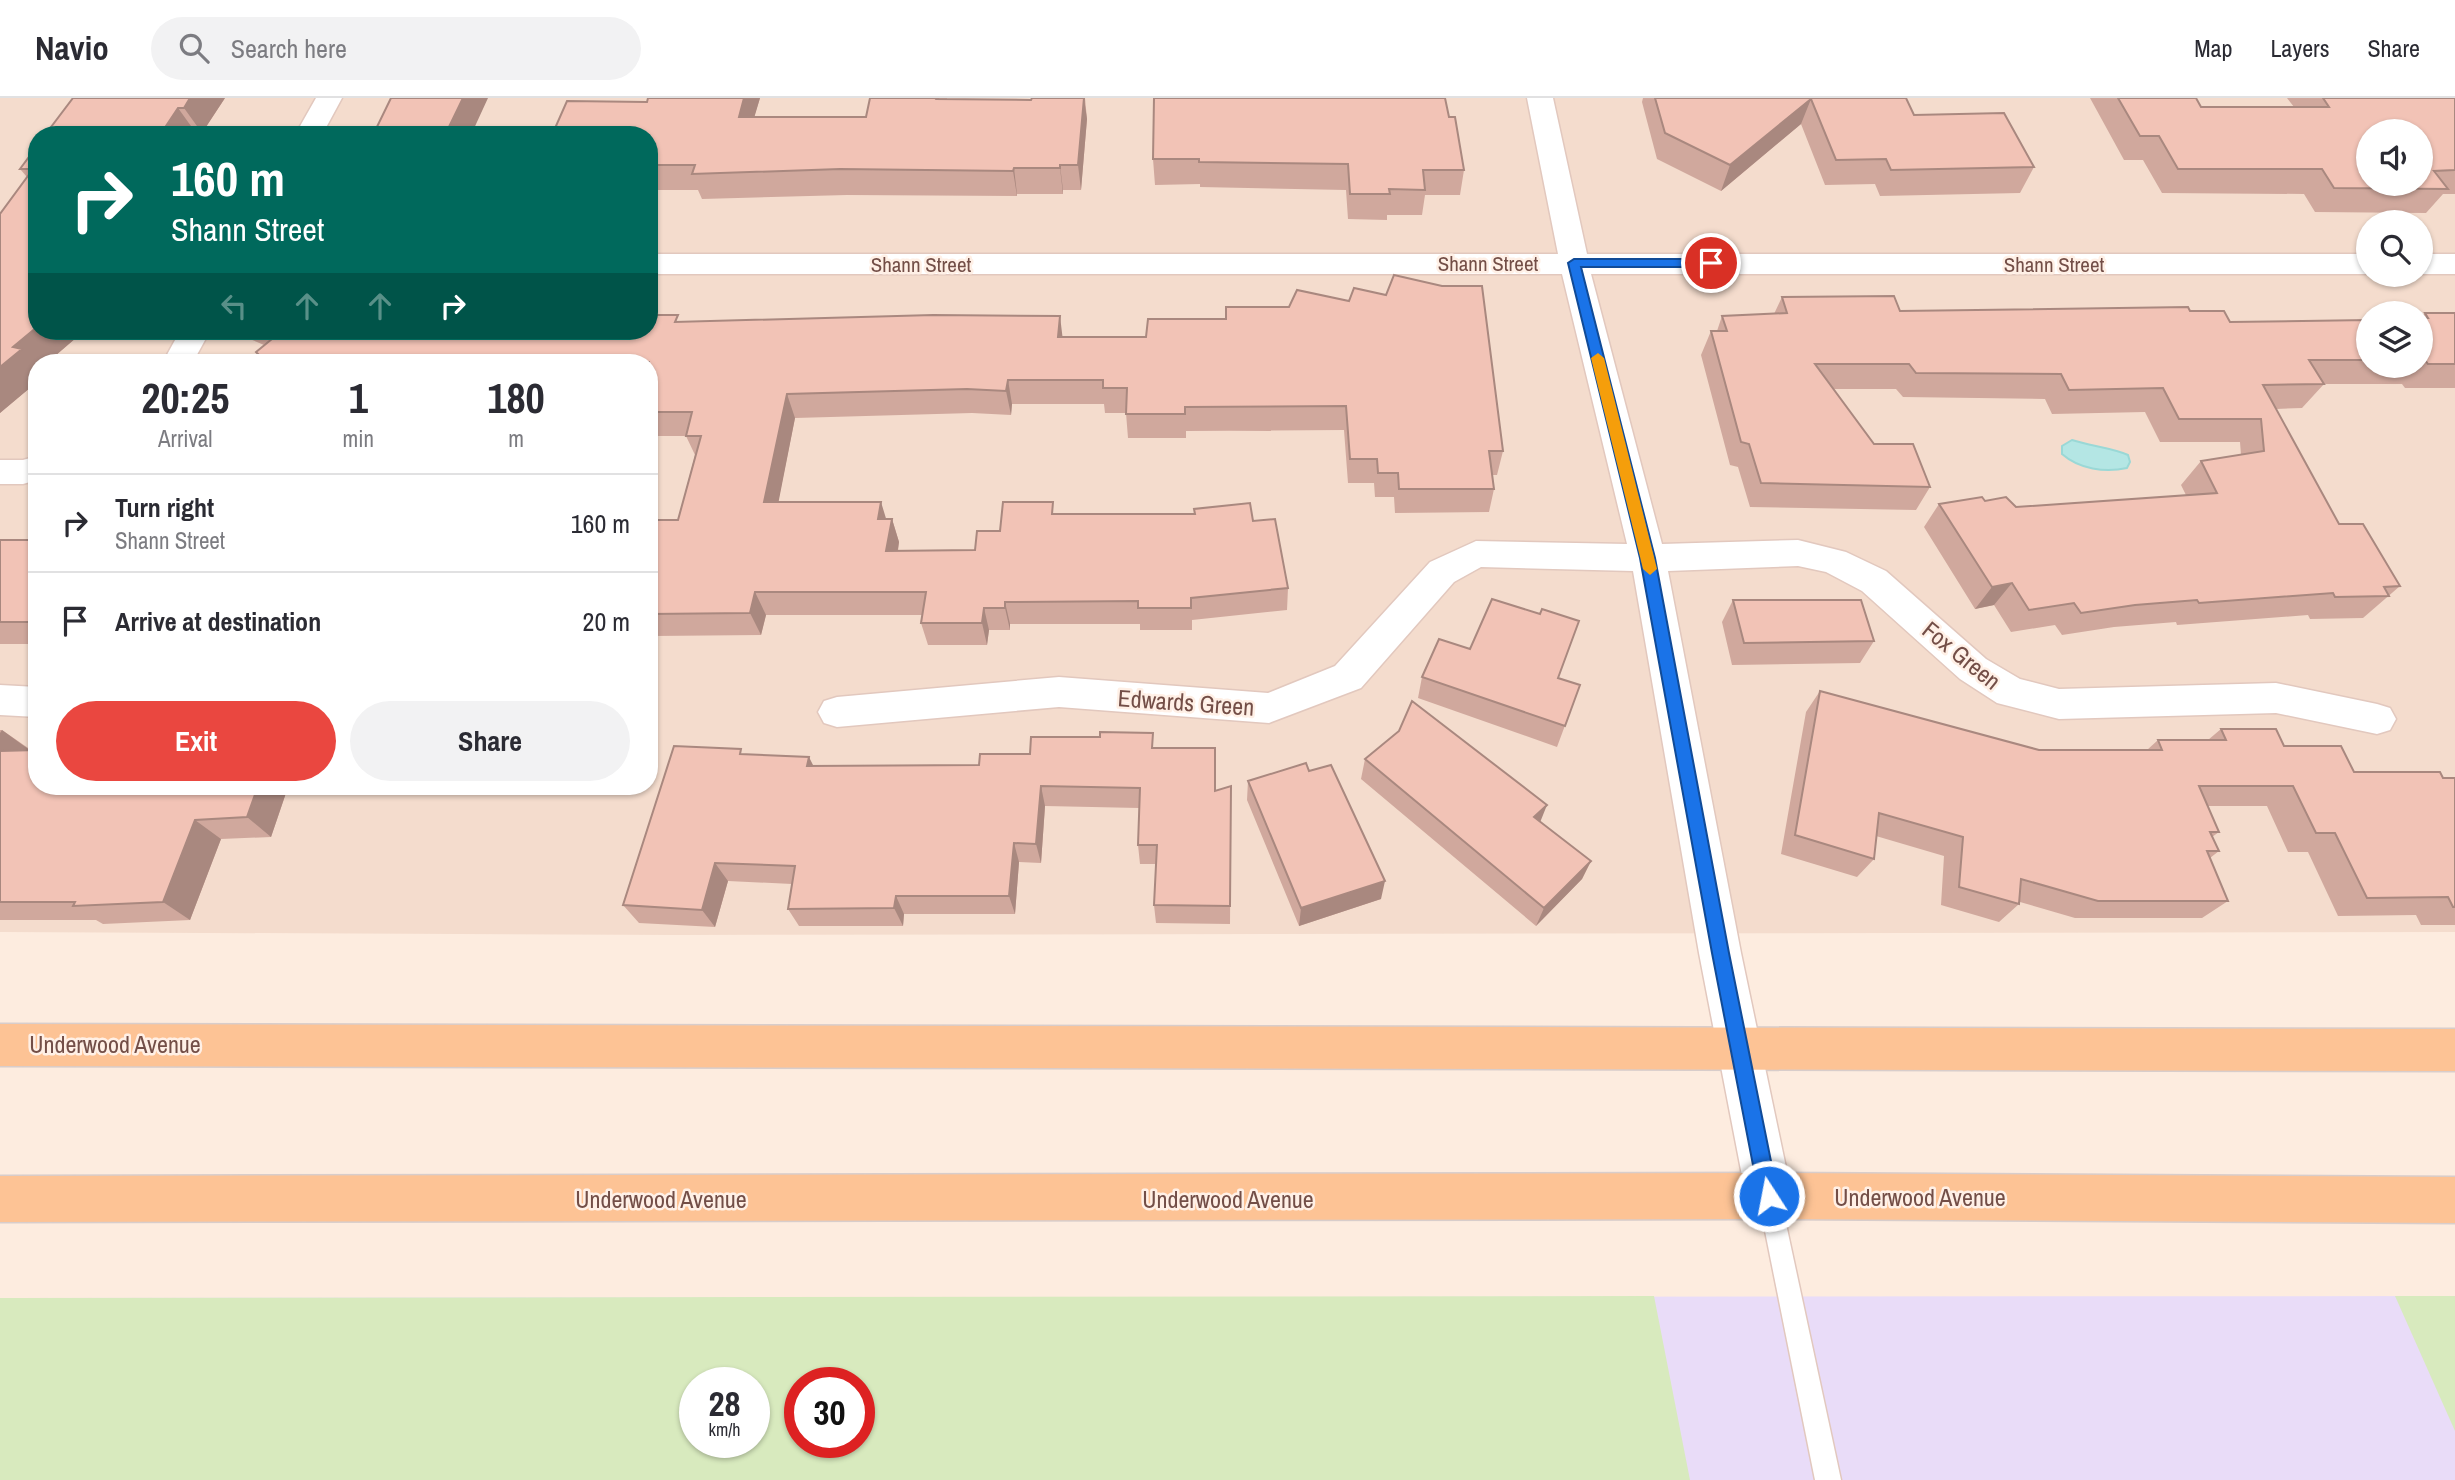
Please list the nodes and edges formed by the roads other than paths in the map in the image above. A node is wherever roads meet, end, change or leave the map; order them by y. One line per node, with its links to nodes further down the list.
1 (330, 98): 3 (street)
2 (1540, 98): 4 (street)
3 (313, 126)
4 (1574, 263): 5 (street, Shann Street); 6 (street, Shann Street); 11 (street)
5 (658, 264)
6 (2356, 264)
7 (2433, 264): 8 (street)
8 (2455, 264)
9 (0, 471): 10 (street)
10 (28, 471)
11 (1648, 558): 14 (street, Edwards Green); 15 (street, Fox Green); 17 (street)
12 (0, 701): 13 (street)
13 (28, 702)
14 (837, 712)
15 (2377, 719)
16 (0, 1045): 17 (main road, Underwood Avenue)
17 (1739, 1047): 18 (main road, Underwood Avenue); 19 (street)
18 (2455, 1050)
19 (1769, 1196): 20 (main road, Underwood Avenue); 21 (main road, Underwood Avenue); 22 (lane)
20 (0, 1199)
21 (2455, 1200)
22 (1828, 1480)

